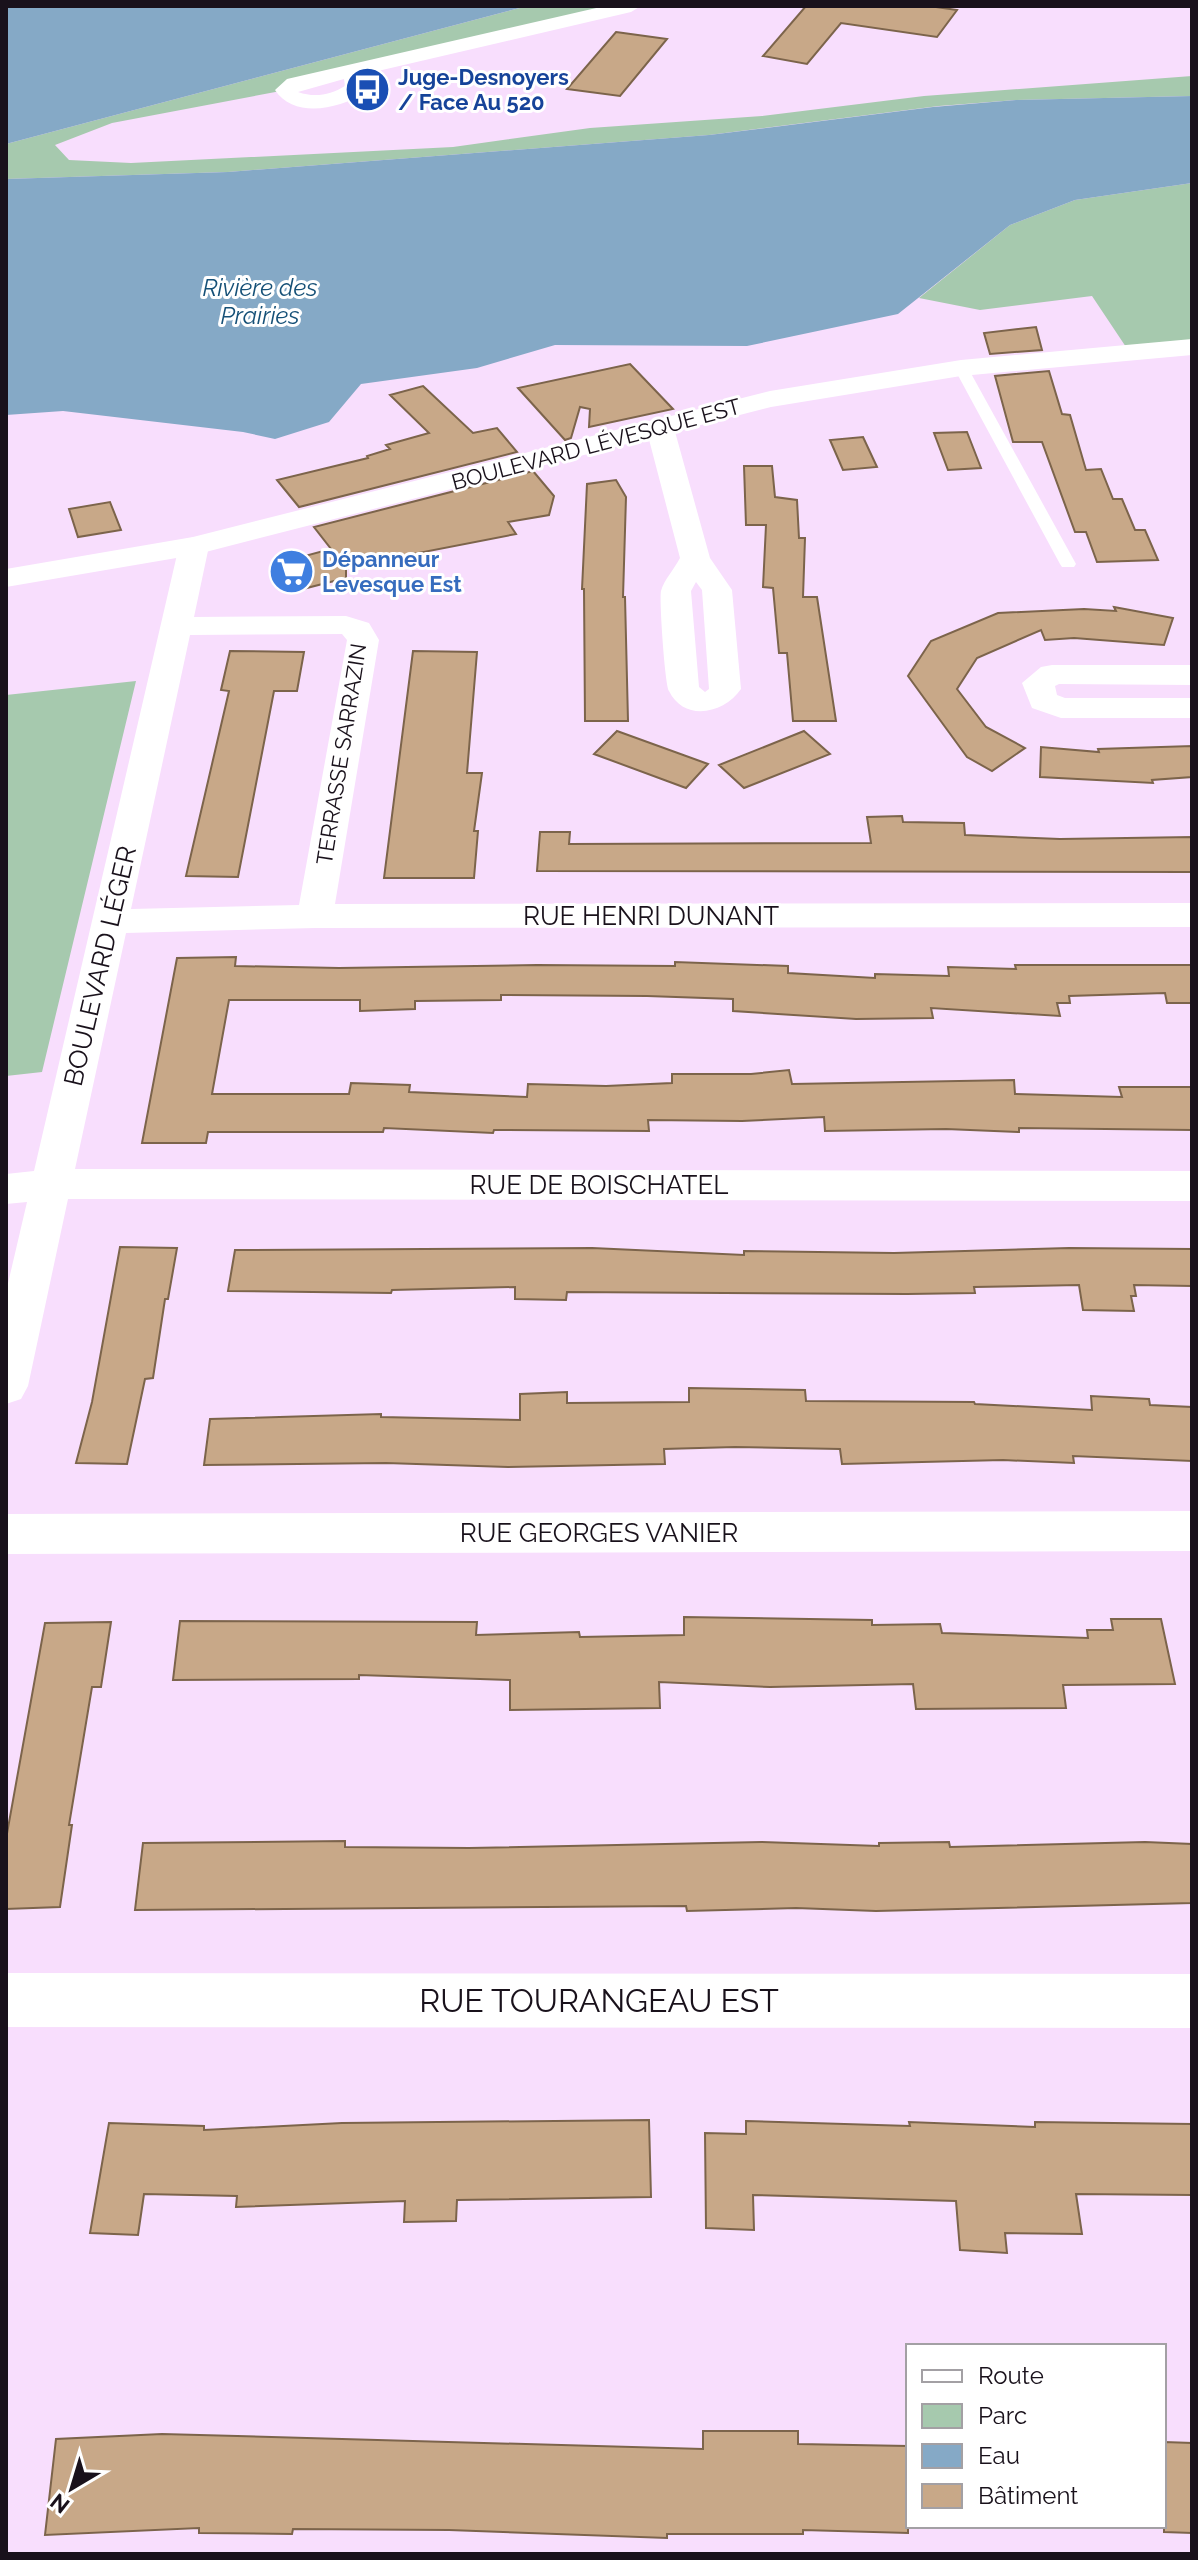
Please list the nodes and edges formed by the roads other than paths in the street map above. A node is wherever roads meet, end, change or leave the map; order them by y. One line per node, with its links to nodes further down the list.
1 (631, 6): 2 (street)
2 (354, 70)
3 (1192, 347): 4 (street, BOULEVARD LÉVESQUE EST)
4 (961, 368): 5 (street, BOULEVARD LÉVESQUE EST); 8 (lane)
5 (660, 428): 6 (street, BOULEVARD LÉVESQUE EST); 7 (street)
6 (194, 546): 9 (street, BOULEVARD LÉVESQUE EST); 10 (street, BOULEVARD LÉGER)
7 (695, 558)
8 (1068, 564)
9 (6, 578)
10 (176, 626): 14 (street, TERRASSE SARRAZIN); 15 (street, BOULEVARD LÉGER)
11 (1192, 675): 12 (street)
12 (1192, 708)
13 (1192, 915): 14 (street, RUE HENRI DUNANT)
14 (315, 916): 15 (street, RUE HENRI DUNANT)
15 (110, 921): 16 (street, BOULEVARD LÉGER)
16 (51, 1184): 17 (street, RUE DE BOISCHATEL); 18 (street, RUE DE BOISCHATEL); 19 (street, BOULEVARD LÉGER)
17 (1192, 1186)
18 (6, 1189)
19 (6, 1386)
20 (1192, 1531): 21 (street, RUE GEORGES VANIER)
21 (6, 1534)
22 (6, 2000): 23 (street, RUE TOURANGEAU EST)
23 (1192, 2001)

